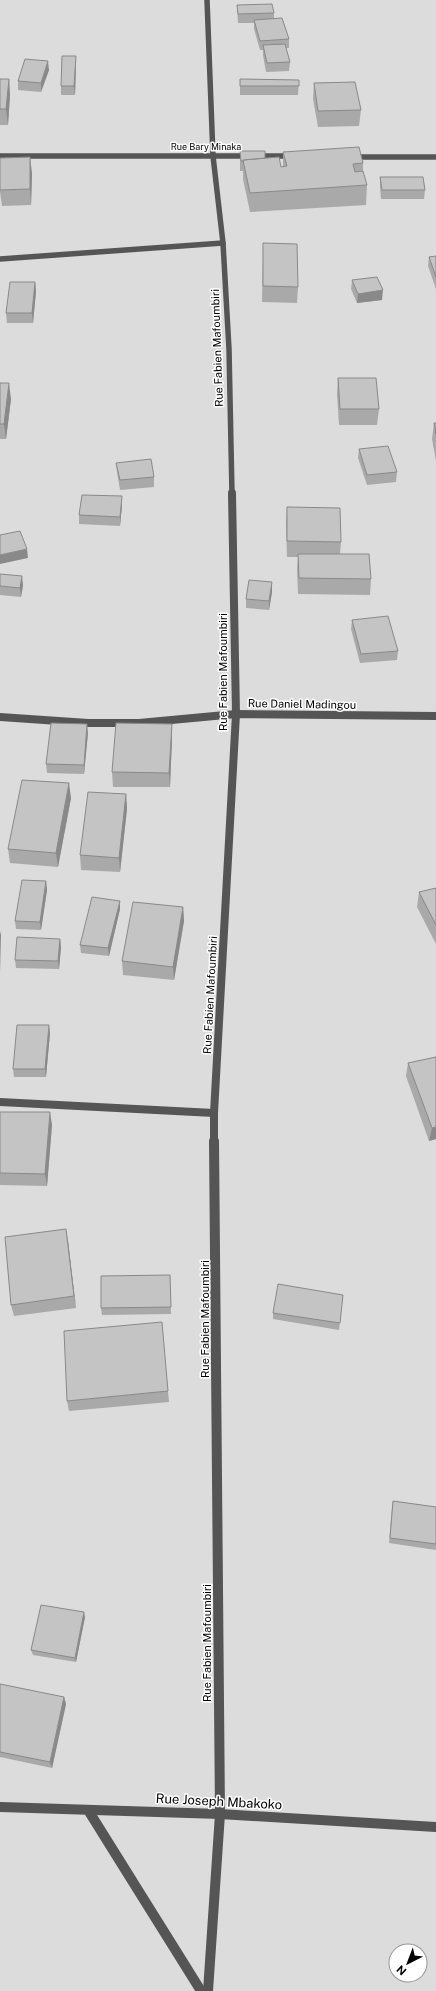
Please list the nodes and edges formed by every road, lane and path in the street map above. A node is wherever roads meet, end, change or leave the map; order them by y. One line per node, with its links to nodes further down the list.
1 (207, 0): 3 (street, Rue Fabien Mafoumbiri)
2 (0, 156): 3 (street, Rue Bary Minaka)
3 (213, 156): 4 (street, Rue Bary Minaka); 7 (street, Rue Fabien Mafoumbiri)
4 (301, 156)
5 (341, 157): 6 (street)
6 (436, 157)
7 (223, 243): 8 (street); 9 (street, Rue Fabien Mafoumbiri)
8 (0, 259)
9 (236, 714): 10 (street, Rue Daniel Madingou); 11 (street, Rue Daniel Madingou); 13 (street, Rue Fabien Mafoumbiri)
10 (436, 716)
11 (0, 717)
12 (0, 1102): 13 (street)
13 (214, 1113): 16 (street, Rue Fabien Mafoumbiri)
14 (0, 1806): 15 (street, Rue Joseph Mbakoko)
15 (88, 1810): 16 (street, Rue Joseph Mbakoko); 18 (street)
16 (220, 1814): 17 (street, Rue Joseph Mbakoko); 19 (street, Rue Fabien Mafoumbiri)
17 (436, 1827)
18 (201, 1991)
19 (208, 1991)

